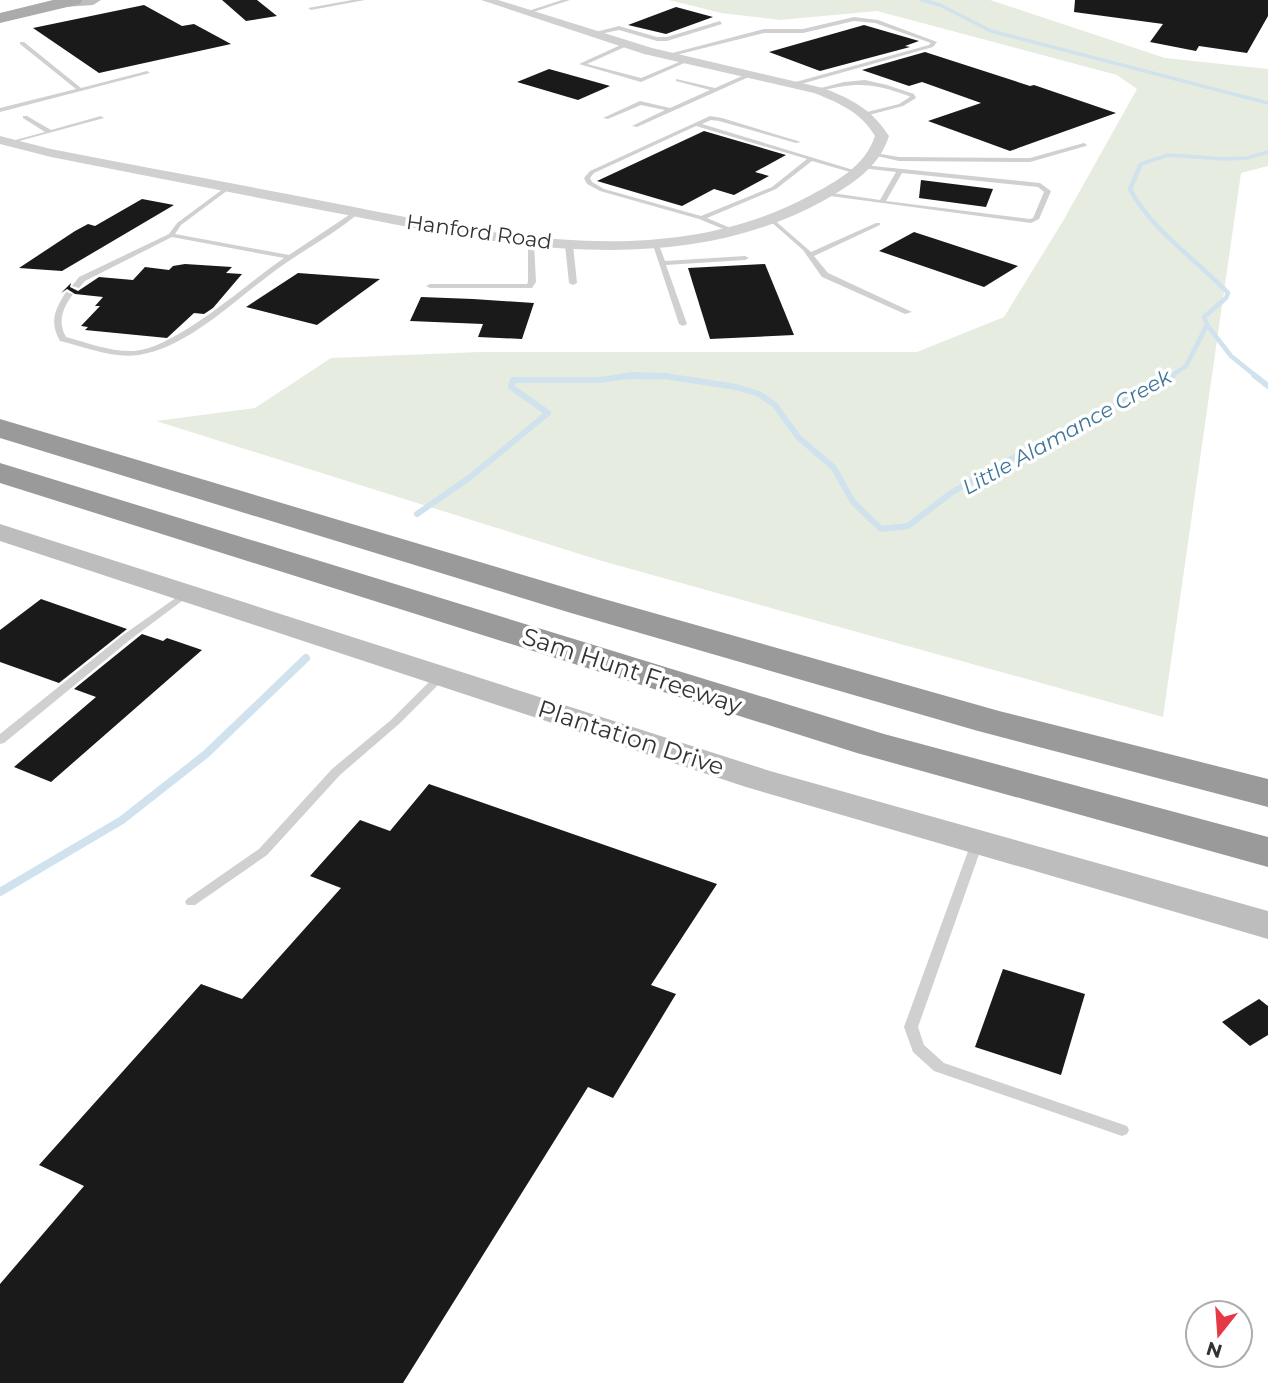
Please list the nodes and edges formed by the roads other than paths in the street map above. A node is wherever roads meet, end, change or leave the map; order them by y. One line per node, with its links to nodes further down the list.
1 (93, 0): 5 (street)
2 (363, 0): 6 (lane)
3 (487, 0): 7 (street)
4 (567, 0): 7 (lane)
5 (65, 2): 8 (main road)
6 (311, 8)
7 (525, 13): 10 (street)
8 (2, 18)
9 (720, 23): 11 (lane)
10 (591, 34): 11 (lane); 13 (street)
11 (657, 39): 13 (lane)
12 (22, 43): 20 (lane)
13 (629, 46): 14 (street); 15 (lane)
14 (664, 56): 15 (street); 19 (lane)
15 (686, 61): 17 (street)
16 (147, 73): 20 (lane)
17 (750, 75): 19 (street); 21 (lane)
18 (678, 80): 21 (lane)
19 (794, 84): 22 (street)
20 (80, 90): 23 (lane)
21 (716, 90): 24 (lane)
22 (816, 90): 25 (street); 25 (lane)
23 (0, 110)
24 (671, 110): 28 (lane); 30 (lane)
25 (865, 114): 35 (street)
26 (24, 117): 31 (lane)
27 (102, 118): 31 (lane)
28 (606, 118)
29 (696, 124): 33 (lane); 36 (lane); 43 (lane)
30 (635, 126)
31 (50, 132): 32 (lane)
32 (5, 141): 39 (street, Hanford Road)
33 (798, 142)
34 (1084, 145): 35 (lane)
35 (875, 155): 37 (street, Hanford Road)
36 (812, 158): 37 (lane); 43 (lane)
37 (860, 169): 38 (lane); 40 (street, Hanford Road)
38 (900, 171): 41 (lane); 41 (lane)
39 (229, 187): 42 (street, Hanford Road); 47 (lane)
40 (825, 194): 41 (lane); 44 (street, Hanford Road)
41 (882, 202)
42 (357, 212): 48 (street, Hanford Road); 52 (lane)
43 (701, 218): 46 (lane)
44 (772, 220): 46 (street, Hanford Road); 51 (lane)
45 (878, 224): 51 (lane)
46 (733, 231): 49 (street, Hanford Road)
47 (171, 235): 52 (lane); 56 (lane)
48 (531, 242): 50 (street, Hanford Road); 57 (lane)
49 (655, 242): 50 (street, Hanford Road); 54 (lane)
50 (569, 244): 55 (lane)
51 (811, 255): 59 (lane)
52 (290, 257): 58 (lane)
53 (745, 258): 54 (lane)
54 (661, 263): 60 (lane)
55 (573, 283)
56 (76, 286)
57 (430, 286)
58 (69, 294)
59 (908, 312)
60 (683, 324)
61 (0, 421): 63 (highway)
62 (0, 428): 63 (highway, Sam Hunt Freeway)
63 (121, 464): 71 (highway, Sam Hunt Freeway)
64 (0, 473): 67 (highway, Sam Hunt Freeway)
65 (0, 478): 67 (highway)
66 (4, 537): 68 (street, Plantation Drive)
67 (214, 541): 73 (highway, Sam Hunt Freeway)
68 (187, 593): 69 (street, Plantation Drive); 70 (lane)
69 (440, 677): 72 (street, Plantation Drive); 74 (lane)
70 (0, 740)
71 (1268, 793)
72 (977, 843): 75 (street, Plantation Drive); 76 (lane)
73 (1268, 852)
74 (191, 902)
75 (1268, 925)
76 (1122, 1130)

